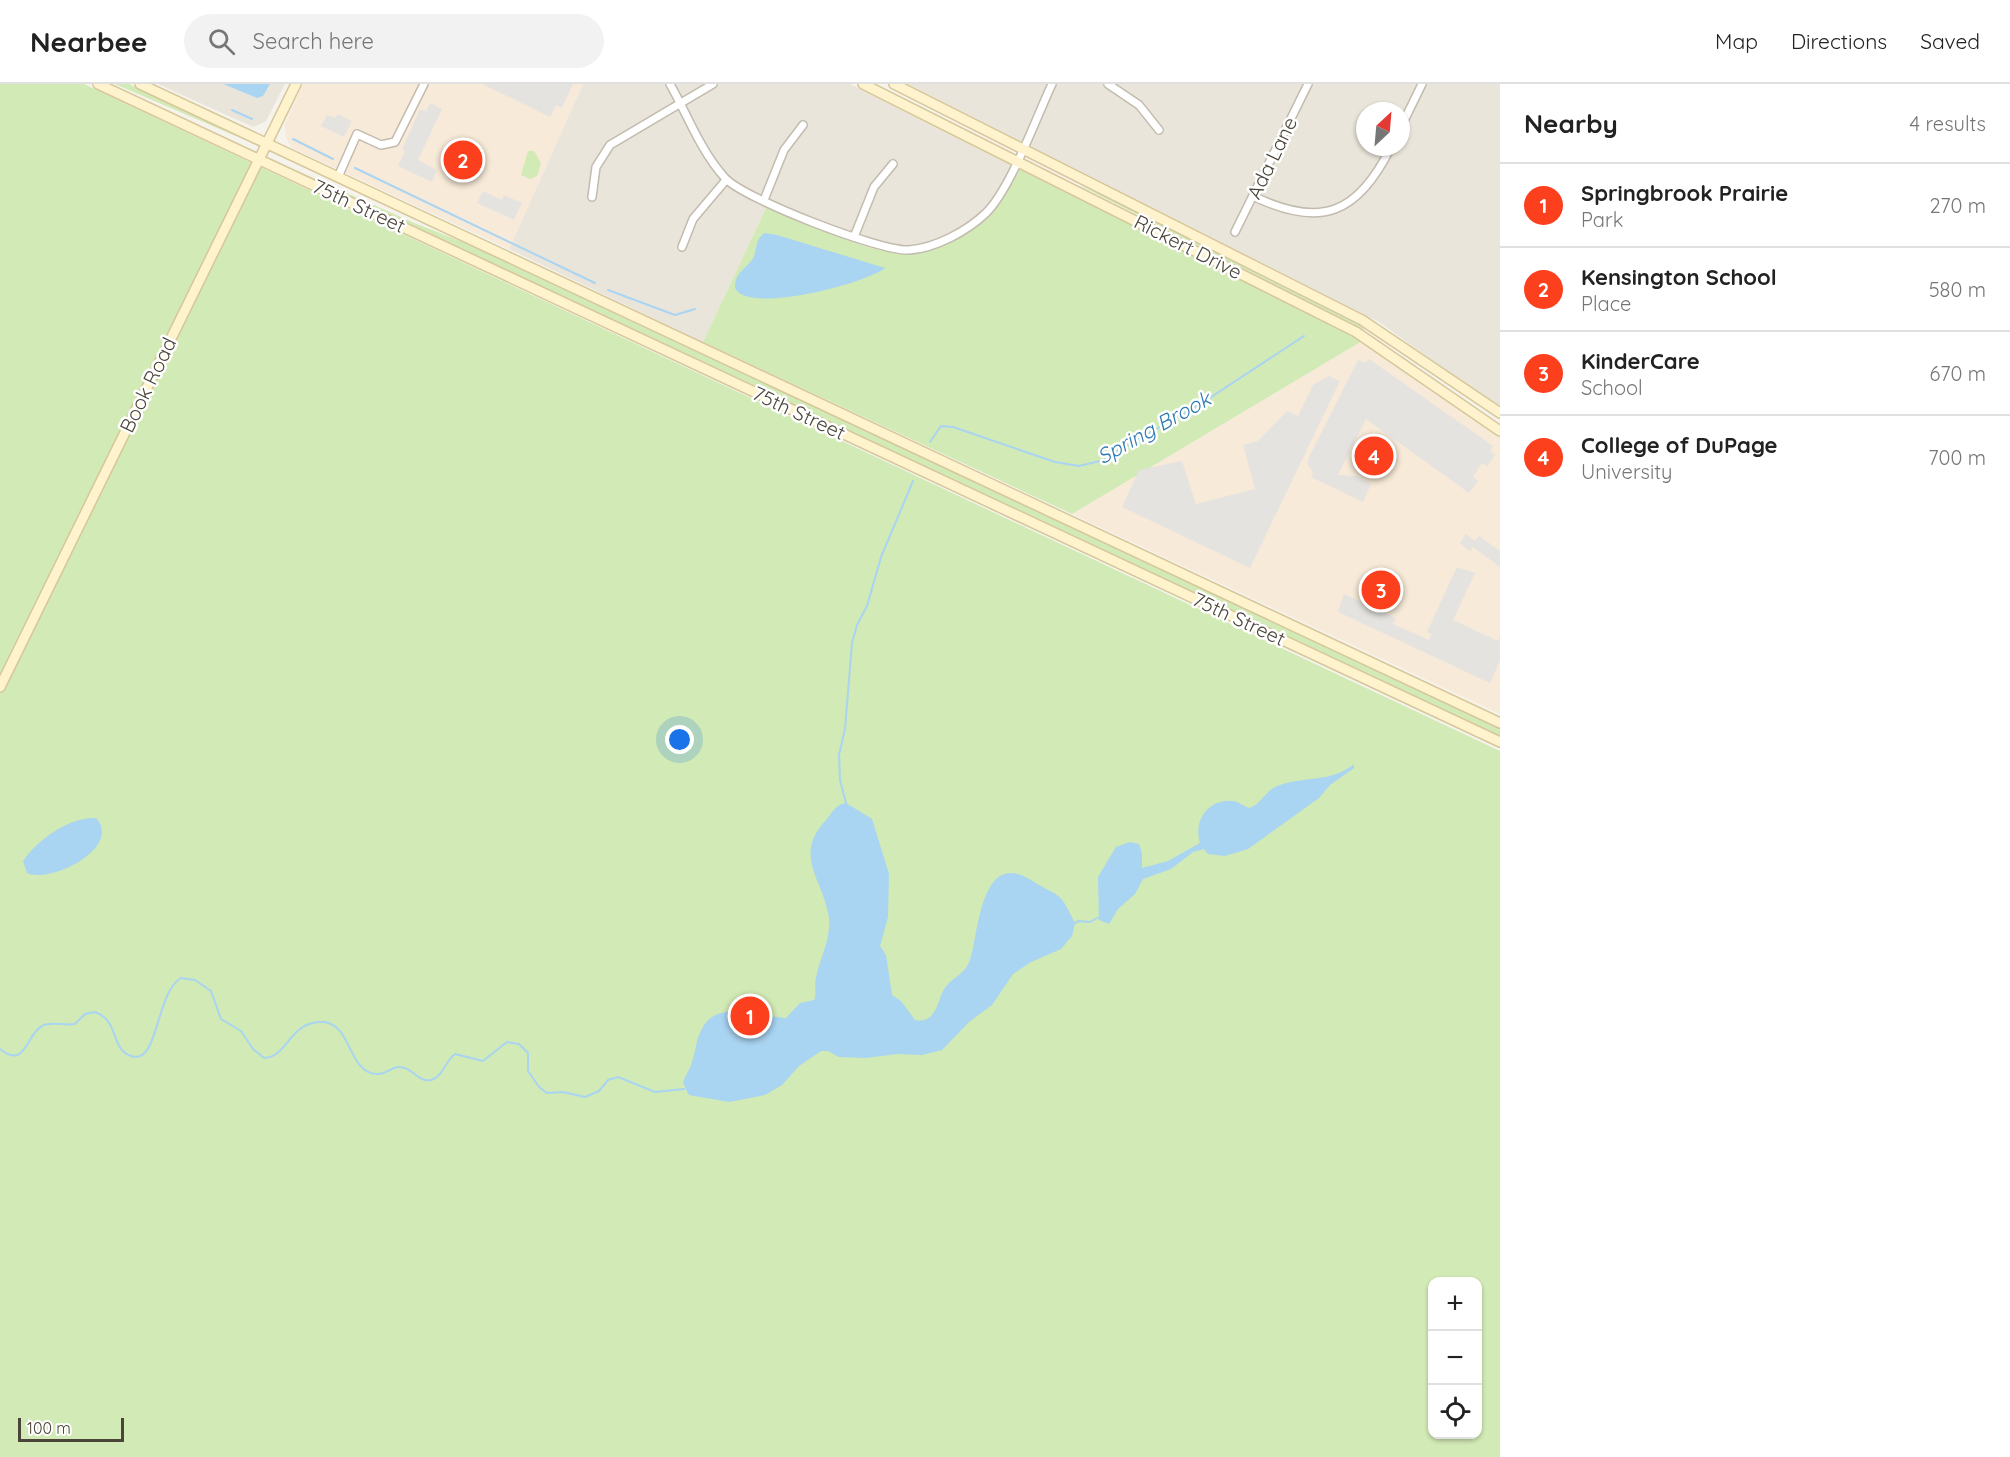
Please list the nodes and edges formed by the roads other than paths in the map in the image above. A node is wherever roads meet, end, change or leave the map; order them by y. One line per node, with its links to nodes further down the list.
1 (98, 84): 20 (main road, 75th Street)
2 (140, 84): 17 (main road, 75th Street)
3 (296, 84): 17 (main road, Book Road)
4 (424, 84): 23 (street)
5 (670, 84): 13 (street)
6 (712, 84): 13 (street)
7 (863, 84): 21 (main road, Rickert Drive)
8 (894, 84): 18 (main road, Rickert Drive)
9 (1052, 84): 18 (street)
10 (1108, 84): 16 (street)
11 (1308, 84): 25 (street, Ada Lane)
12 (1422, 84): 14 (street)
13 (680, 102): 24 (street); 26 (street)
14 (1410, 109)
15 (803, 125): 27 (street)
16 (1160, 130)
17 (267, 144): 20 (main road, Book Road); 23 (main road, 75th Street)
18 (1022, 148): 21 (street); 31 (main road, Rickert Drive)
19 (1386, 156): 25 (street)
20 (259, 160): 33 (main road, Book Road); 35 (main road, 75th Street)
21 (1017, 161): 29 (street); 32 (main road, Rickert Drive)
22 (893, 164): 29 (street)
23 (338, 177): 34 (main road, 75th Street)
24 (726, 180): 27 (street); 30 (street)
25 (1253, 196): 28 (street, Ada Lane)
26 (592, 197)
27 (764, 200): 29 (street)
28 (1235, 232)
29 (854, 237)
30 (682, 247)
31 (1500, 413)
32 (1500, 431)
33 (0, 687)
34 (1500, 723)
35 (1500, 742)

